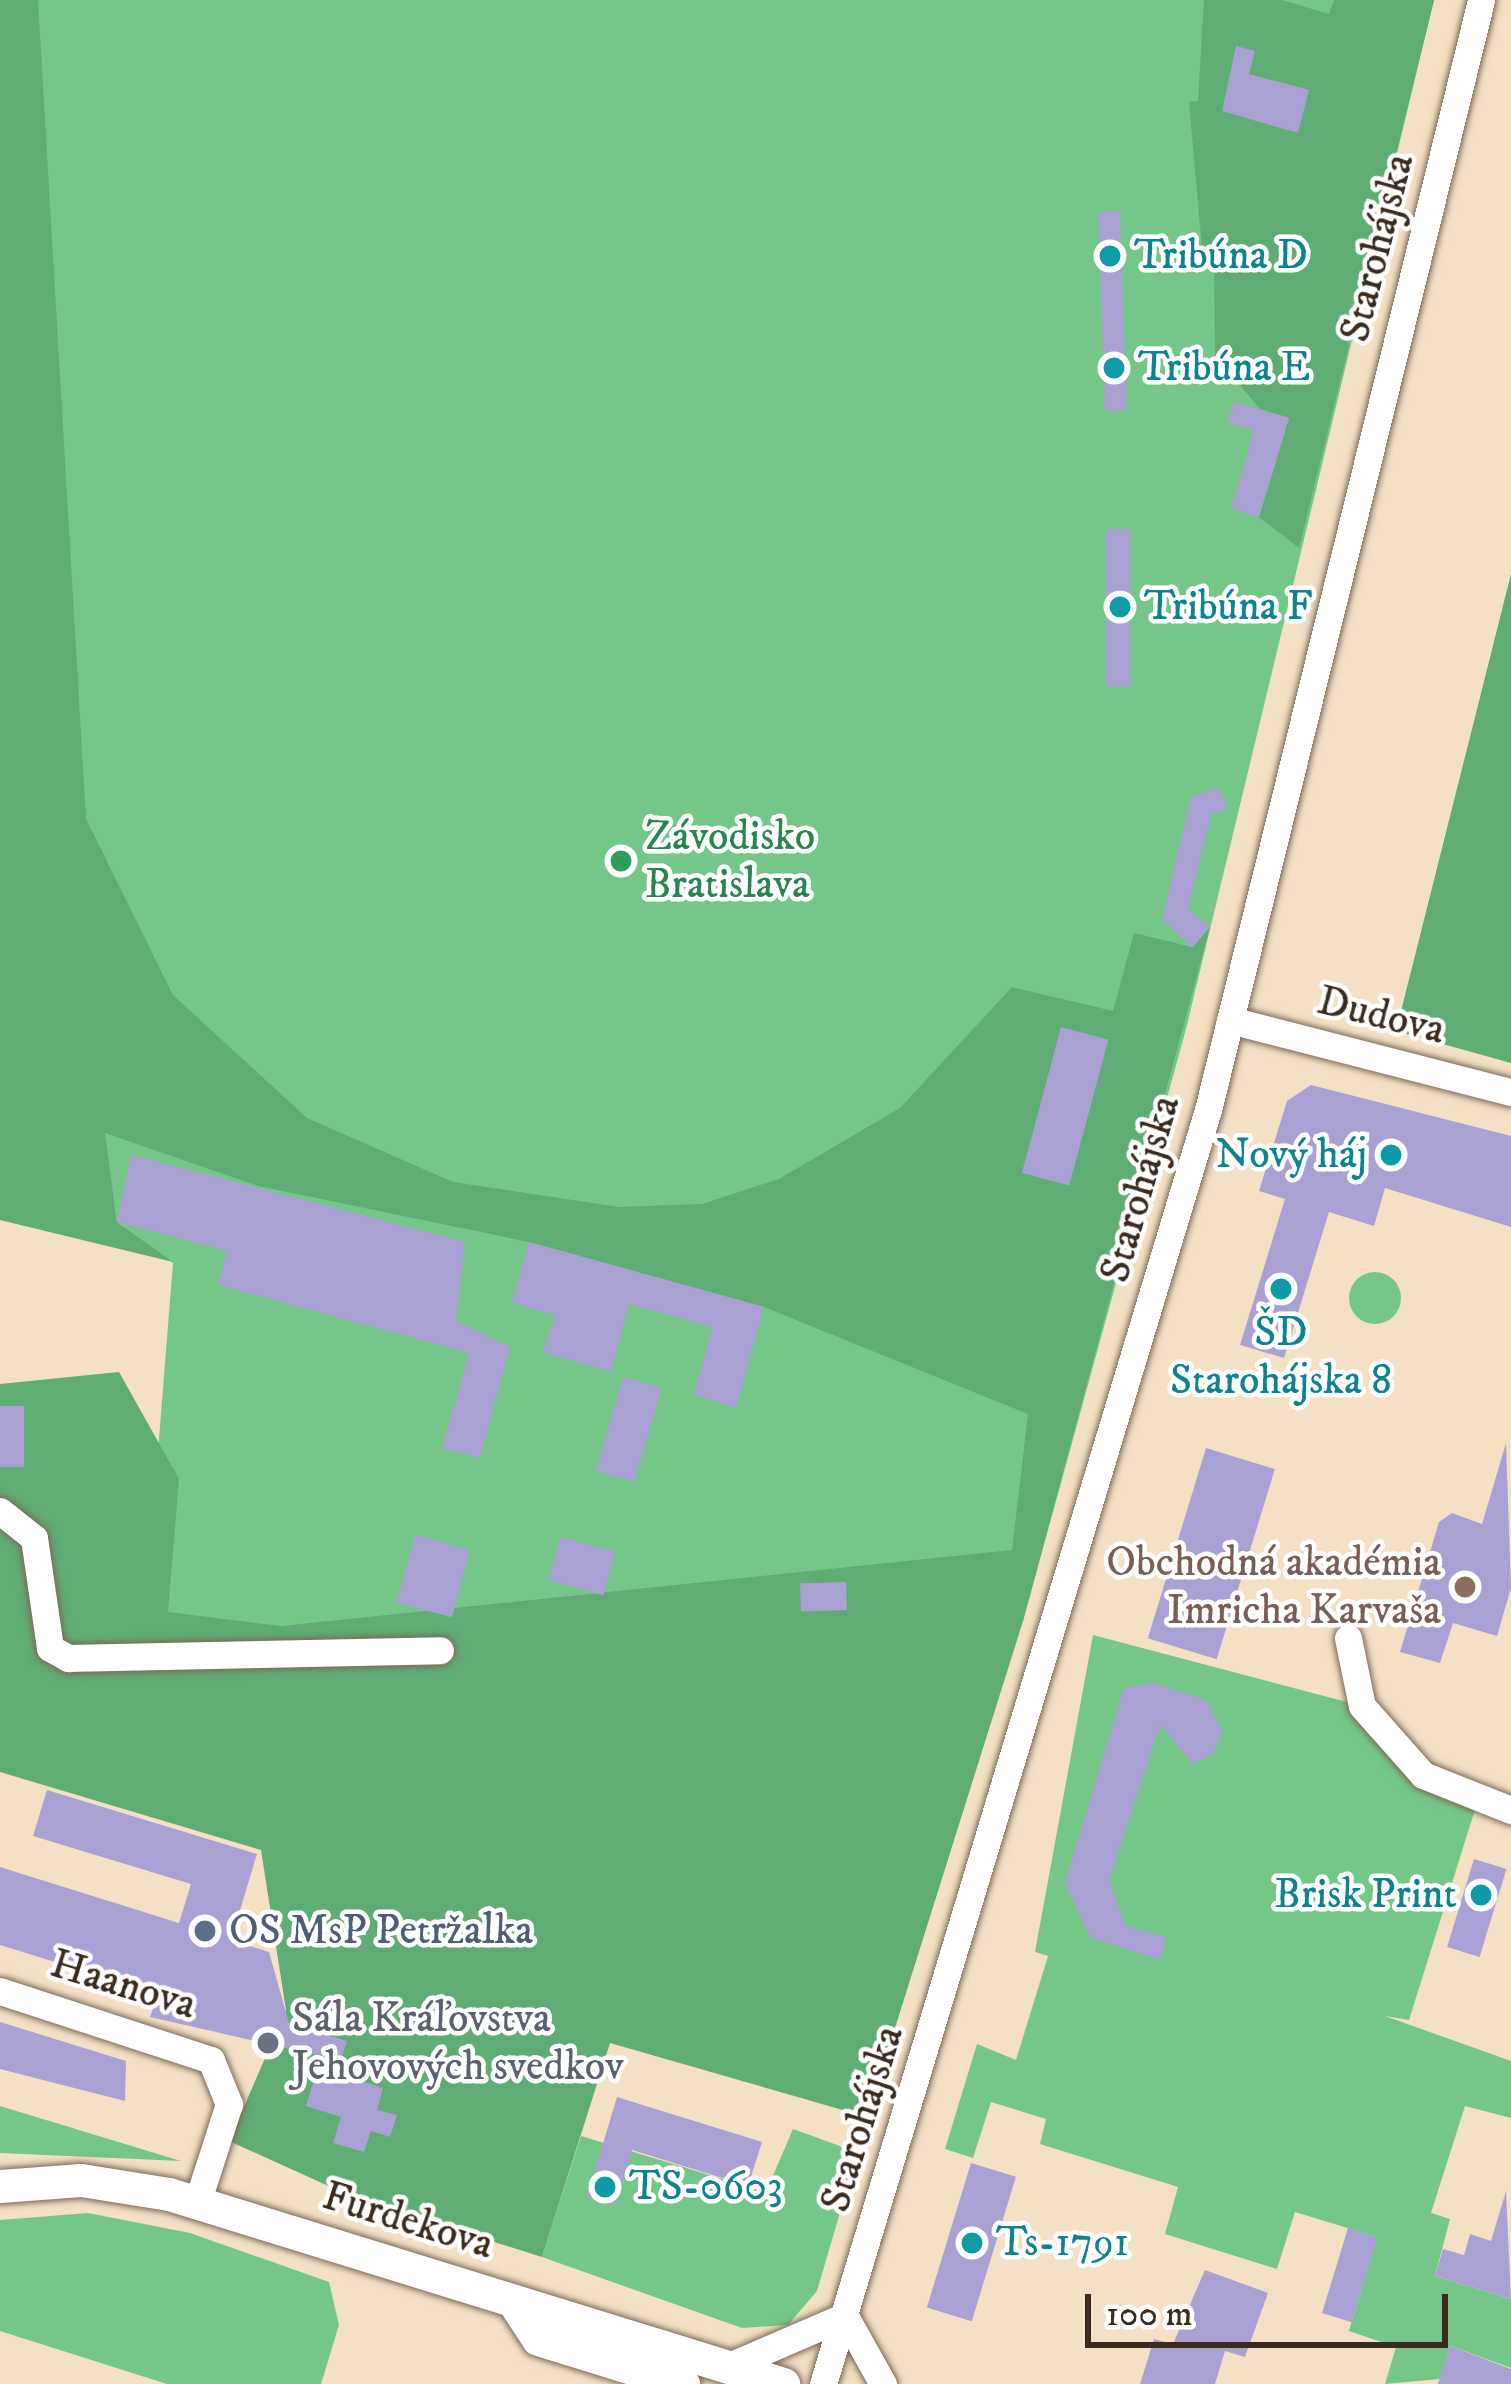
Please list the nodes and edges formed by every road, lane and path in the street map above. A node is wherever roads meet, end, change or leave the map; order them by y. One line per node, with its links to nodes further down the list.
1 (1481, 0): 2 (street, Starohájska)
2 (1230, 1020): 3 (street, Dudova); 12 (street, Starohájska)
3 (1511, 1092)
4 (0, 1511): 6 (street)
5 (1348, 1638): 7 (street)
6 (440, 1650)
7 (1511, 1810)
8 (0, 1991): 10 (street, Haanova)
9 (0, 2186): 10 (street, Furdekova)
10 (196, 2203): 11 (street, Furdekova)
11 (513, 2301): 13 (street, Furdekova); 14 (street)
12 (845, 2317): 13 (street); 16 (street, Starohájska); 17 (street)
13 (727, 2367): 15 (street, Furdekova)
14 (683, 2384)
15 (783, 2384)
16 (823, 2384)
17 (883, 2384)

